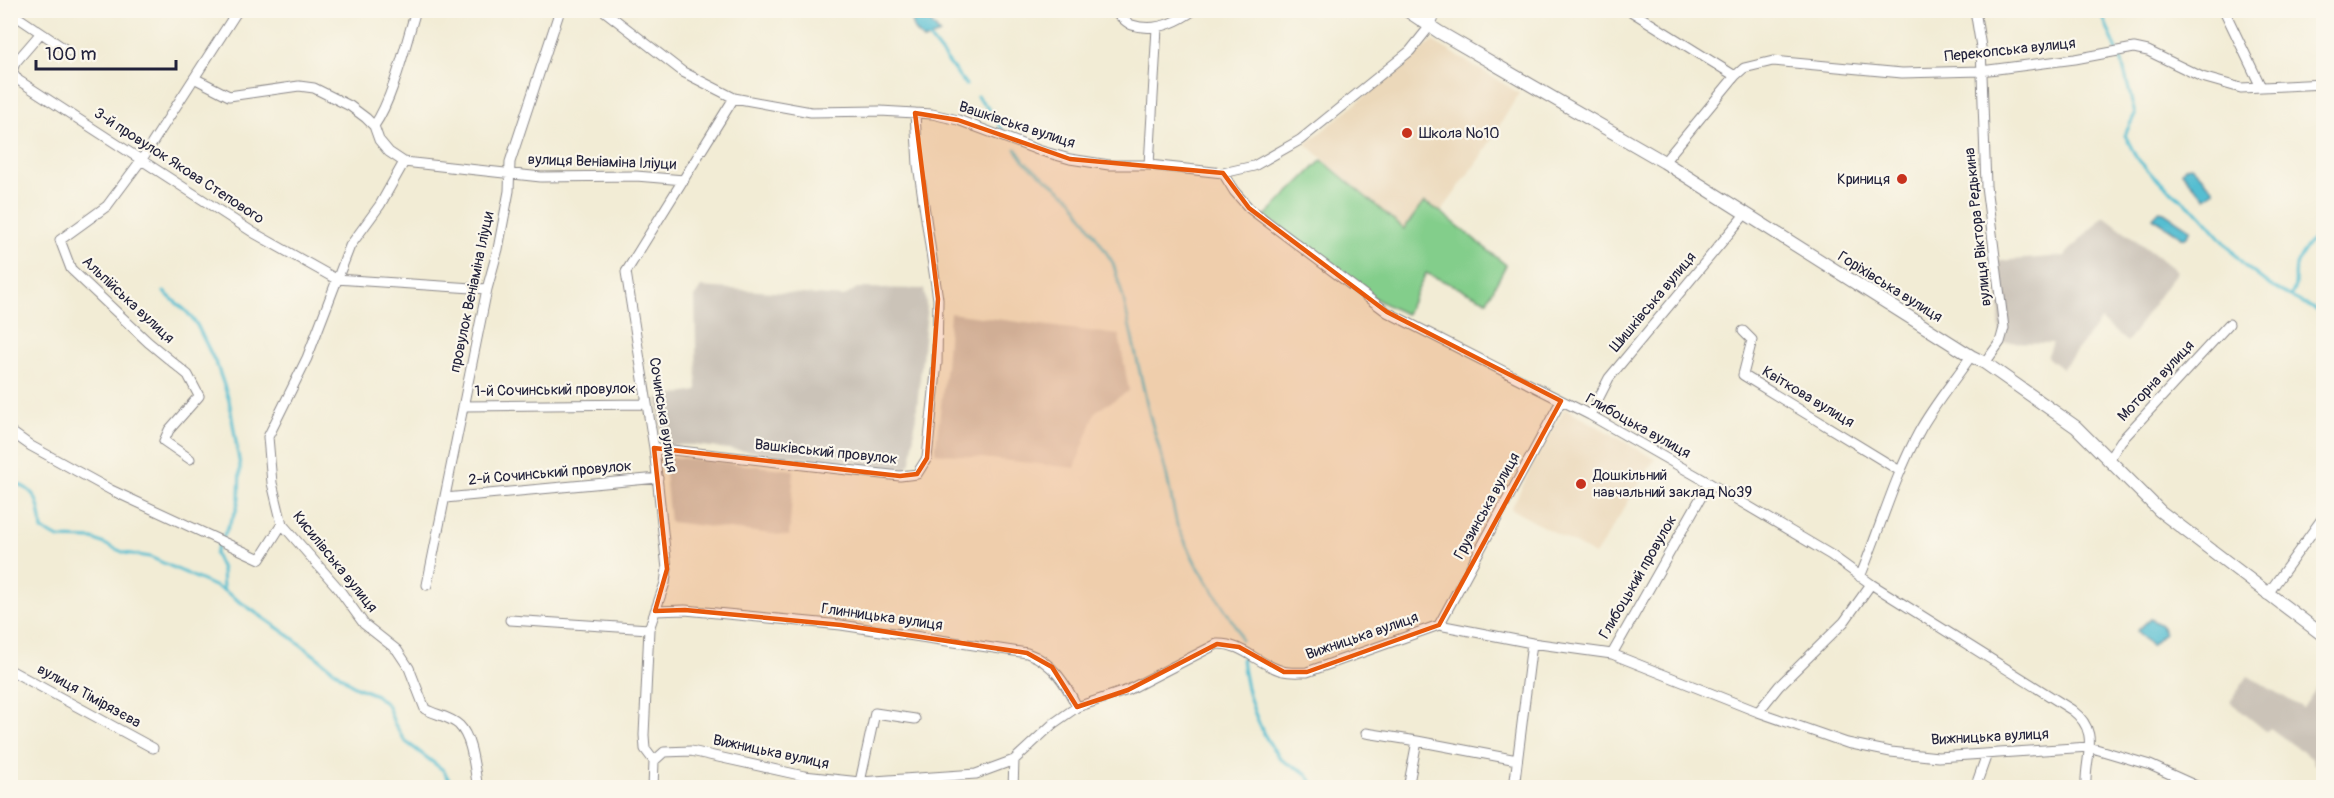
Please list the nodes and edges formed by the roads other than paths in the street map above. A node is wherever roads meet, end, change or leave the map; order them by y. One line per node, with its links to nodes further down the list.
1 (238, 10): 22 (street, Альпійська вулиця)
2 (416, 10): 27 (street)
3 (560, 10): 33 (street, провулок Веніаміна Іліуци)
4 (603, 10): 14 (street)
5 (612, 10): 14 (street, Вашківська вулиця)
6 (1114, 10): 16 (street)
7 (1194, 10): 16 (street)
8 (1406, 10): 15 (street, Горіхівська вулиця)
9 (1437, 10): 15 (street, Вашківська вулиця)
10 (1629, 10): 21 (street)
11 (1975, 10): 19 (street, вулиця Віктора Редькина)
12 (2224, 10): 24 (street)
13 (10, 12): 17 (street)
14 (617, 21): 25 (street, Вашківська вулиця)
15 (1430, 26): 30 (street, Горіхівська вулиця); 32 (street, Вашківська вулиця)
16 (1157, 28): 31 (street)
17 (40, 34): 18 (street); 20 (street)
18 (68, 51)
19 (1981, 71): 21 (street, Перекопська вулиця); 24 (street, Перекопська вулиця); 41 (street, вулиця Віктора Редькина)
20 (11, 72): 28 (street, 3-й провулок Якова Степового)
21 (1735, 76): 30 (street, Перекопська вулиця)
22 (194, 78): 27 (street); 28 (street, Альпійська вулиця)
23 (2324, 84): 24 (street, Перекопська вулиця)
24 (2261, 87)
25 (734, 98): 26 (street, Вашківська вулиця); 34 (street, Сочинська вулиця)
26 (915, 113): 31 (street, Вашківська вулиця); 47 (street, Вашківський провулок)
27 (374, 126): 29 (street)
28 (142, 159): 36 (street, 3-й провулок Якова Степового); 48 (street, Альпійська вулиця)
29 (404, 162): 33 (street, вулиця Веніаміна Іліуци); 36 (street, Кисилівська вулиця)
30 (1664, 162): 35 (street, Горіхівська вулиця)
31 (1149, 165): 32 (street, Вашківська вулиця)
32 (1223, 172): 42 (street, Глибоцька вулиця)
33 (510, 173): 34 (street, вулиця Веніаміна Іліуци); 37 (street, провулок Веніаміна Іліуци)
34 (684, 180): 43 (street, Сочинська вулиця)
35 (1746, 213): 40 (street, Горіхівська вулиця); 45 (street, Шишківська вулиця)
36 (336, 279): 37 (street); 55 (street, Кисилівська вулиця)
37 (487, 289): 44 (street, провулок Веніаміна Іліуци)
38 (2229, 324): 49 (street, Моторна вулиця)
39 (1743, 330): 50 (street, Квіткова вулиця)
40 (1971, 356): 41 (street, Горіхівська вулиця); 50 (street)
41 (1985, 363): 49 (street, Горіхівська вулиця)
42 (1562, 402): 45 (street, Глибоцька вулиця); 62 (street, Грузинська вулиця)
43 (647, 404): 44 (street, 1-й Сочинський провулок); 47 (street, Сочинська вулиця)
44 (463, 406): 53 (street, провулок Веніаміна Іліуци)
45 (1590, 415): 52 (street, Глибоцька вулиця)
46 (10, 431): 55 (street)
47 (654, 447): 51 (street, Сочинська вулиця)
48 (190, 459)
49 (2108, 461): 59 (street, Горіхівська вулиця)
50 (1900, 471): 56 (street)
51 (658, 478): 53 (street, 2-й Сочинський провулок); 60 (street, Сочинська вулиця)
52 (1709, 483): 56 (street, Глибоцька вулиця); 66 (street, Глибоцький провулок)
53 (444, 498): 58 (street, провулок Веніаміна Іліуци)
54 (2324, 516): 59 (street)
55 (282, 524): 82 (street, Кисилівська вулиця)
56 (1860, 577): 57 (street, Глибоцька вулиця)
57 (1871, 584): 69 (street); 73 (street, Глибоцька вулиця)
58 (427, 585)
59 (2267, 595): 64 (street, Горіхівська вулиця)
60 (655, 611): 63 (street, Сочинська вулиця); 68 (street, Глинницька вулиця)
61 (510, 620): 63 (street)
62 (1439, 625): 65 (street, Вижницька вулиця); 68 (street, Вижницька вулиця)
63 (649, 629): 78 (street, Сочинська вулиця)
64 (2324, 636)
65 (1532, 643): 66 (street, Вижницька вулиця); 77 (street)
66 (1612, 654): 69 (street, Вижницька вулиця)
67 (10, 670): 74 (street, вулиця Тімірязєва)
68 (1077, 707): 76 (street, Вижницька вулиця)
69 (1758, 712): 75 (street, Вижницька вулиця)
70 (915, 719): 79 (street)
71 (1366, 734): 72 (street)
72 (1417, 741): 77 (street); 85 (street)
73 (2089, 747): 75 (street, Вижницька вулиця); 88 (street, Глибоцька вулиця); 89 (street, Вижницька вулиця)
74 (153, 748)
75 (1987, 754): 87 (street)
76 (1014, 760): 79 (street, Вижницька вулиця); 84 (street)
77 (1517, 760): 86 (street)
78 (654, 761): 79 (street, Вижницька вулиця); 83 (street)
79 (860, 782)
80 (10, 786): 81 (street)
81 (16, 788)
82 (478, 788)
83 (654, 788)
84 (1013, 788)
85 (1408, 788)
86 (1514, 788)
87 (1975, 788)
88 (2086, 788)
89 (2201, 788)

